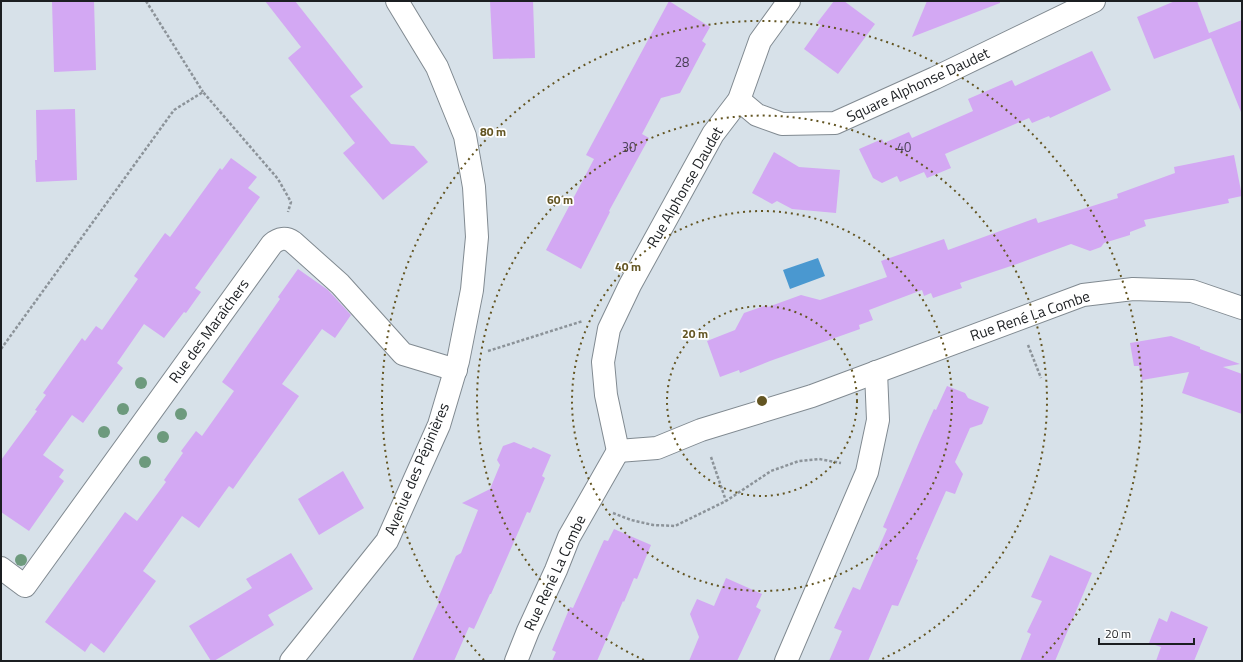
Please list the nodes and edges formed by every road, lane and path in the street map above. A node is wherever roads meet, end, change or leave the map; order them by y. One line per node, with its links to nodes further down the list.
1 (146, 1): 5 (path)
2 (397, 1): 12 (street, Avenue des Pépinières)
3 (789, 1): 6 (street, Rue Alphonse Daudet)
4 (1094, 1): 6 (street, Square Alphonse Daudet)
5 (203, 92): 7 (path); 11 (path)
6 (739, 100): 15 (street, Rue Alphonse Daudet)
7 (283, 239): 12 (street); 20 (street, Rue des Maraîchers)
8 (1240, 303): 13 (street, Rue René La Combe)
9 (584, 320): 12 (path)
10 (1026, 342): 14 (path)
11 (1, 349)
12 (457, 366): 21 (street, Avenue des Pépinières)
13 (876, 372): 15 (street, Rue René La Combe); 23 (street)
14 (1041, 378)
15 (618, 451): 22 (street, Rue René La Combe)
16 (710, 454): 18 (path)
17 (844, 464): 18 (path)
18 (726, 501): 19 (path)
19 (612, 513)
20 (1, 568)
21 (291, 661)
22 (516, 661)
23 (786, 661)

